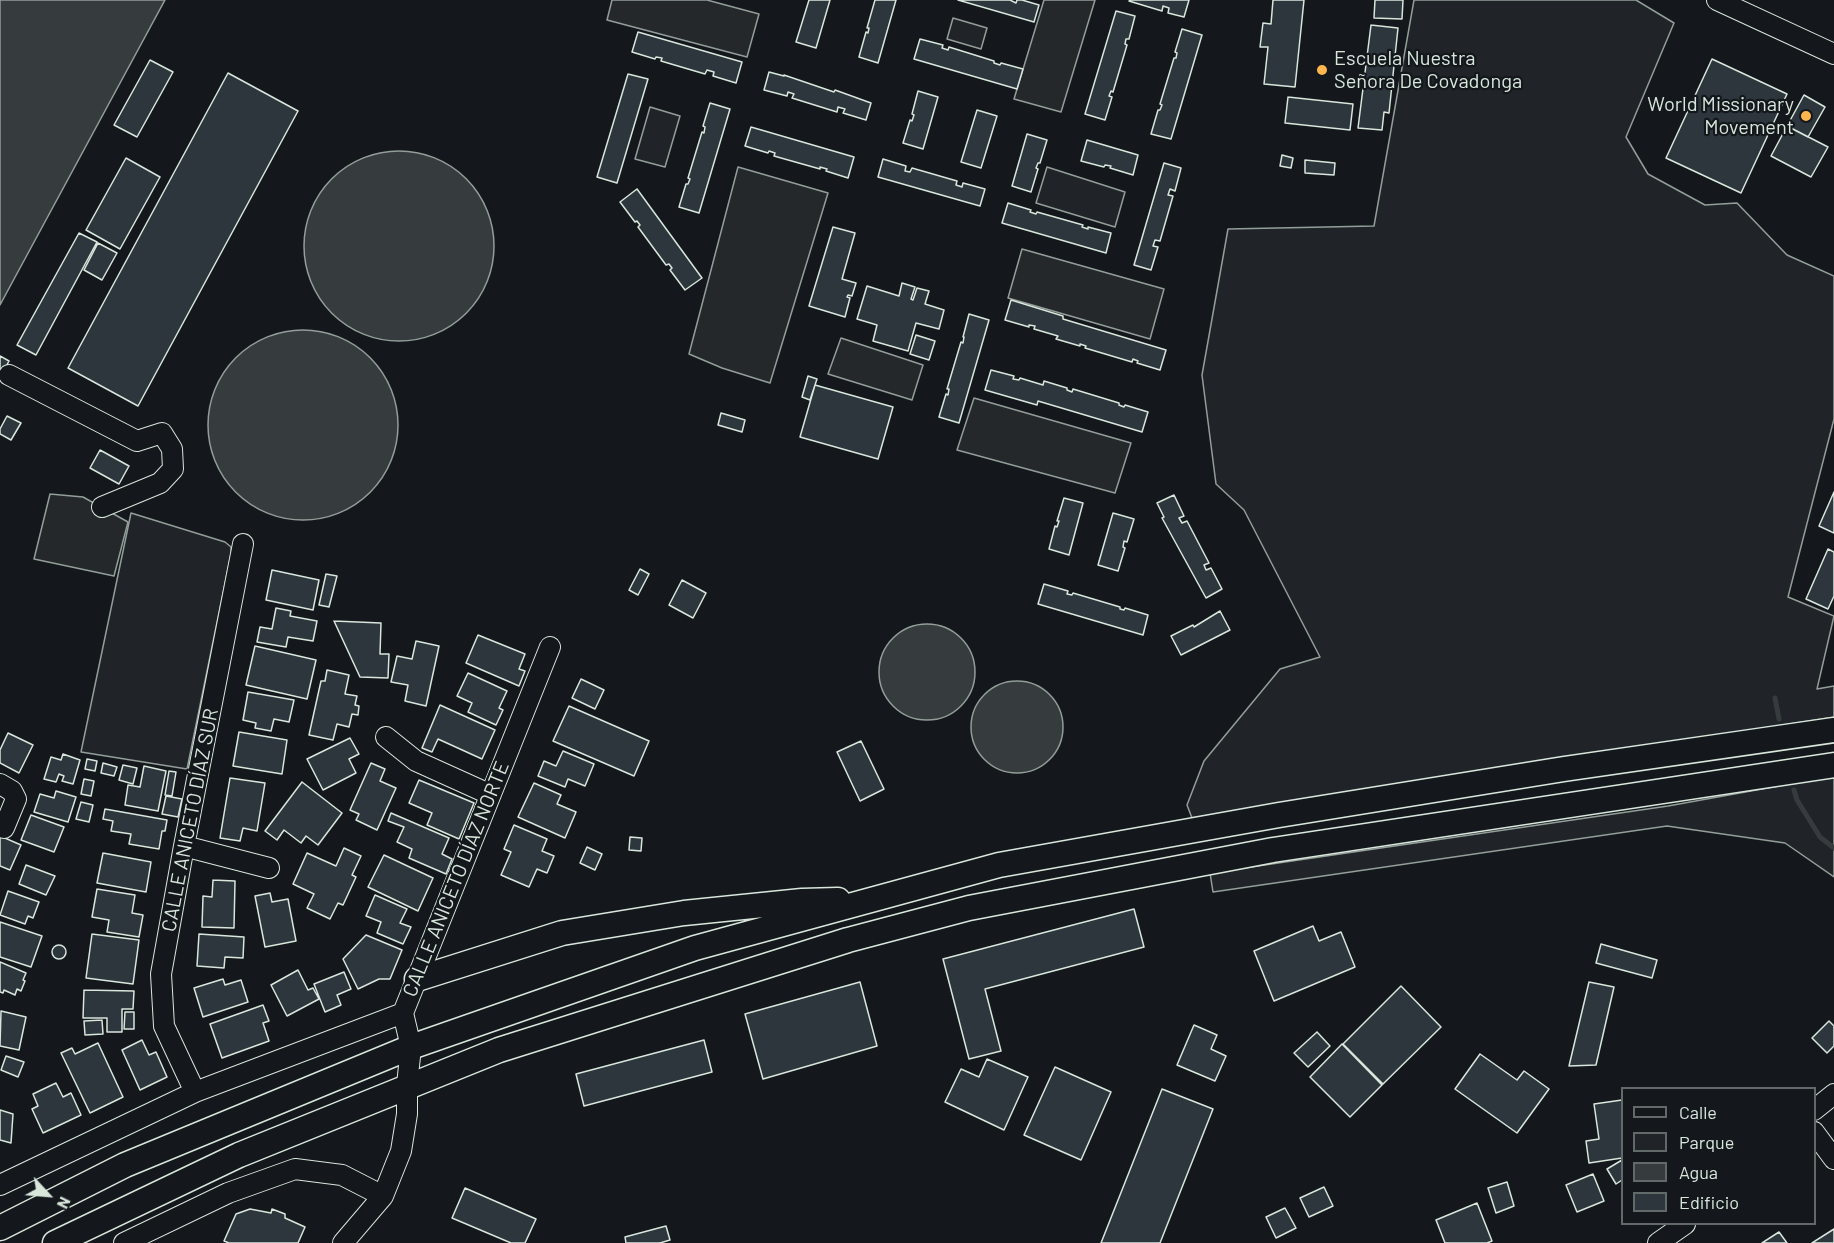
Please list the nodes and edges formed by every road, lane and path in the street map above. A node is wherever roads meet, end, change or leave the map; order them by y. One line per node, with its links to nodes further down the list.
1 (1721, 1): 2 (street)
2 (1834, 54)
3 (9, 375): 4 (street)
4 (102, 507)
5 (243, 544): 13 (street, CALLE ANICETO DÍAZ SUR)
6 (550, 647): 11 (street, CALLE ANICETO DÍAZ NORTE)
7 (1834, 730): 15 (main road)
8 (386, 737): 11 (street)
9 (1834, 765): 19 (main road)
10 (0, 784): 12 (street)
11 (489, 795): 16 (street, CALLE ANICETO DÍAZ NORTE)
12 (4, 828)
13 (184, 846): 14 (street); 20 (street, CALLE ANICETO DÍAZ SUR)
14 (269, 868)
15 (876, 899): 16 (main road); 18 (main road)
16 (417, 979): 17 (street, CALLE ANICETO DÍAZ NORTE)
17 (403, 1013): 18 (street, CALLE ANICETO DÍAZ NORTE); 20 (street)
18 (411, 1047): 19 (street, CALLE ANICETO DÍAZ NORTE); 28 (main road)
19 (407, 1085): 26 (street, CALLE ANICETO DÍAZ NORTE); 29 (main road)
20 (195, 1092): 25 (street)
21 (1834, 1094): 22 (street)
22 (1816, 1109)
23 (1816, 1133): 24 (street)
24 (1834, 1159)
25 (0, 1185)
26 (383, 1196): 30 (street); 31 (street, CALLE ANICETO DÍAZ NORTE)
27 (1684, 1225): 32 (street)
28 (0, 1228)
29 (55, 1243)
30 (124, 1243)
31 (343, 1243)
32 (1658, 1243)

